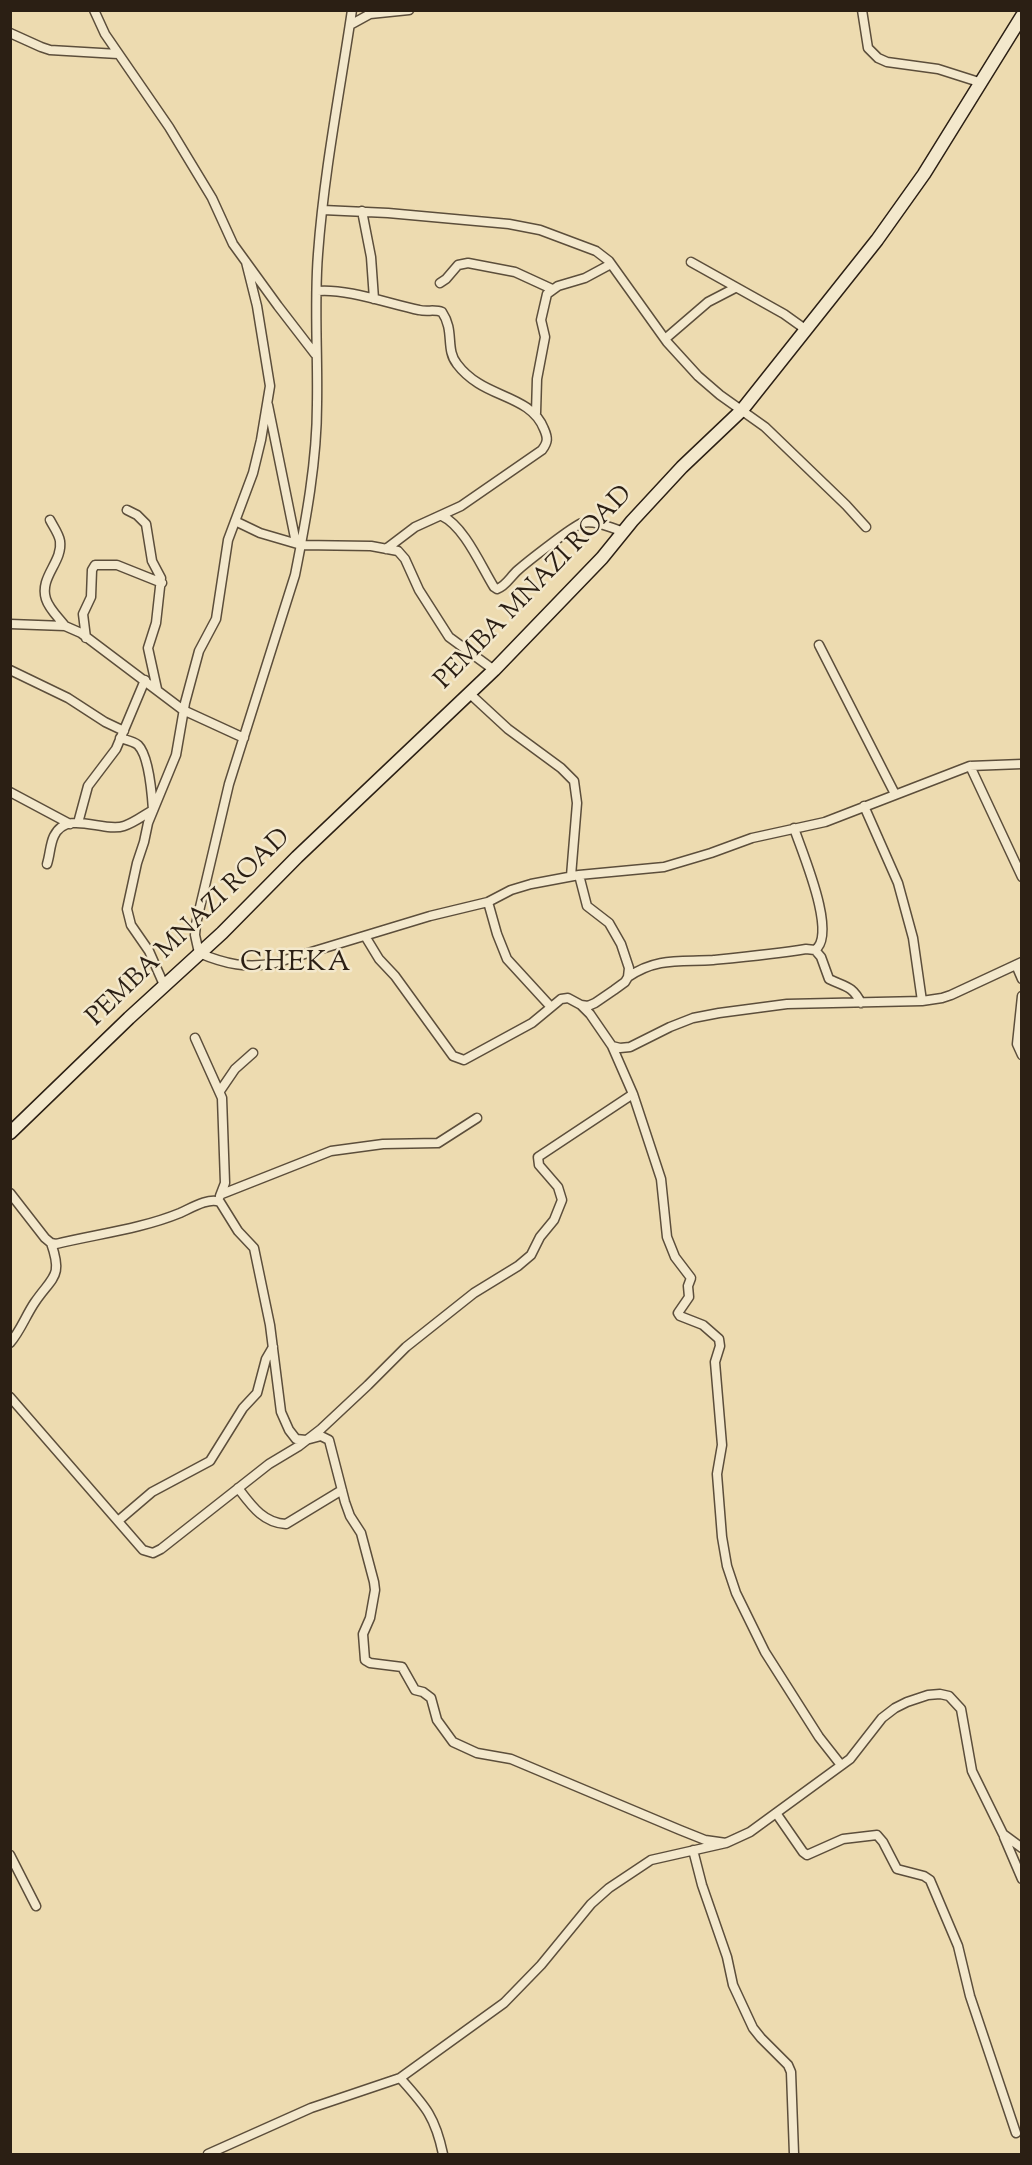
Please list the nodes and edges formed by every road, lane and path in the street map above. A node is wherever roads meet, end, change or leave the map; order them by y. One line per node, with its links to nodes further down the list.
1 (94, 10): 9 (street)
2 (352, 10): 6 (street)
3 (409, 10): 6 (street)
4 (862, 10): 10 (street)
5 (1022, 16): 8 (main road, PEMBA MNAZI ROAD)
6 (350, 25): 11 (street)
7 (10, 33): 9 (street)
8 (1016, 34): 10 (main road, PEMBA MNAZI ROAD)
9 (118, 54): 13 (street)
10 (982, 83): 21 (main road, PEMBA MNAZI ROAD)
11 (323, 210): 12 (street); 19 (street)
12 (362, 211): 15 (street); 20 (street)
13 (246, 262): 23 (street); 24 (street)
14 (691, 262): 17 (street)
15 (610, 264): 18 (street); 22 (street)
16 (440, 283): 18 (street)
17 (735, 288): 21 (street); 22 (street)
18 (552, 289): 26 (street)
19 (316, 291): 20 (street); 23 (street)
20 (374, 299): 26 (street)
21 (805, 329): 25 (main road, PEMBA MNAZI ROAD)
22 (665, 339): 25 (street)
23 (316, 354): 33 (street)
24 (267, 401): 30 (street); 33 (street)
25 (742, 411): 31 (street); 32 (main road, PEMBA MNAZI ROAD)
26 (536, 413): 28 (street)
27 (127, 510): 35 (street)
28 (442, 516): 32 (street); 34 (street)
29 (50, 519): 37 (street)
30 (235, 521): 33 (street); 45 (street)
31 (866, 527)
32 (624, 532): 41 (main road, PEMBA MNAZI ROAD)
33 (298, 544): 34 (street); 47 (street)
34 (386, 549): 41 (street)
35 (162, 583): 38 (street); 43 (street)
36 (10, 624): 37 (street)
37 (65, 626): 38 (street)
38 (86, 638): 42 (street)
39 (819, 645): 51 (street)
40 (10, 670): 46 (street)
41 (494, 670): 44 (main road, PEMBA MNAZI ROAD)
42 (145, 680): 43 (street); 46 (street)
43 (157, 689): 45 (street)
44 (469, 693): 57 (street); 62 (main road, PEMBA MNAZI ROAD)
45 (183, 710): 47 (street); 53 (street)
46 (122, 734): 53 (street); 54 (street)
47 (244, 738): 62 (street)
48 (1022, 764): 49 (street)
49 (970, 766): 51 (street); 58 (street)
50 (10, 792): 54 (street)
51 (895, 794): 52 (street)
52 (864, 806): 55 (street); 68 (street)
53 (153, 810): 54 (street); 66 (street)
54 (74, 823): 56 (street)
55 (794, 828): 57 (street); 61 (street)
56 (47, 864)
57 (575, 875): 59 (street); 64 (street)
58 (1022, 877)
59 (488, 902): 60 (street); 71 (street)
60 (365, 936): 62 (street); 71 (street)
61 (815, 950): 64 (street); 69 (street)
62 (200, 953): 66 (main road, PEMBA MNAZI ROAD)
63 (1019, 964): 65 (street); 68 (street)
64 (628, 977): 70 (street)
65 (1022, 978)
66 (164, 985): 79 (main road, PEMBA MNAZI ROAD)
67 (1022, 996): 75 (street)
68 (922, 1001): 69 (street)
69 (861, 1003): 73 (street)
70 (581, 1005): 71 (street); 73 (street)
71 (551, 1007)
72 (195, 1038): 76 (street)
73 (612, 1046): 77 (street)
74 (253, 1053): 76 (street)
75 (1022, 1055)
76 (220, 1091): 81 (street)
77 (633, 1094): 86 (street); 90 (street)
78 (477, 1118): 81 (street)
79 (10, 1133)
80 (10, 1193): 82 (street)
81 (219, 1197): 82 (street); 84 (street)
82 (51, 1243): 83 (street)
83 (10, 1343)
84 (274, 1347): 86 (street); 89 (street)
85 (10, 1397): 89 (street)
86 (306, 1440): 87 (street); 88 (street)
87 (238, 1488): 88 (street); 89 (street)
88 (342, 1490): 93 (street)
89 (118, 1521)
90 (841, 1765): 91 (street); 92 (street)
91 (776, 1813): 93 (street); 100 (street)
92 (1003, 1834): 94 (street); 97 (street)
93 (726, 1843): 95 (street)
94 (1022, 1848)
95 (693, 1850): 99 (street); 103 (street)
96 (10, 1855): 98 (street)
97 (1022, 1879)
98 (36, 1906)
99 (400, 2078): 101 (street); 102 (street)
100 (1016, 2133)
101 (208, 2154)
102 (443, 2154)
103 (794, 2154)

